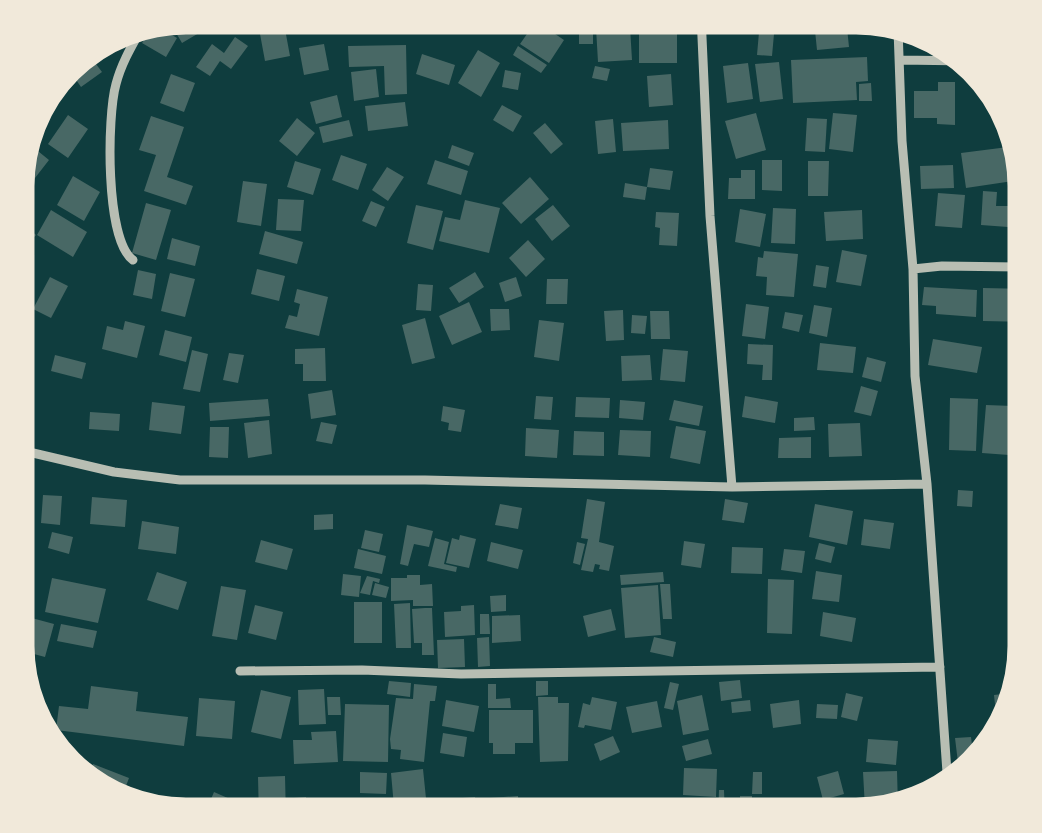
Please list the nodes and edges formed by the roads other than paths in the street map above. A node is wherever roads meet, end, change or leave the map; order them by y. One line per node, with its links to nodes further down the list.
1 (702, 33): 11 (street)
2 (899, 39): 4 (street)
3 (134, 42): 6 (street)
4 (900, 60): 5 (street); 8 (street)
5 (944, 61)
6 (133, 260)
7 (1010, 267): 8 (street)
8 (913, 269): 10 (street)
9 (33, 453): 11 (street)
10 (927, 484): 11 (street); 12 (street)
11 (732, 486)
12 (940, 668): 13 (street); 14 (street)
13 (240, 671)
14 (947, 770)

